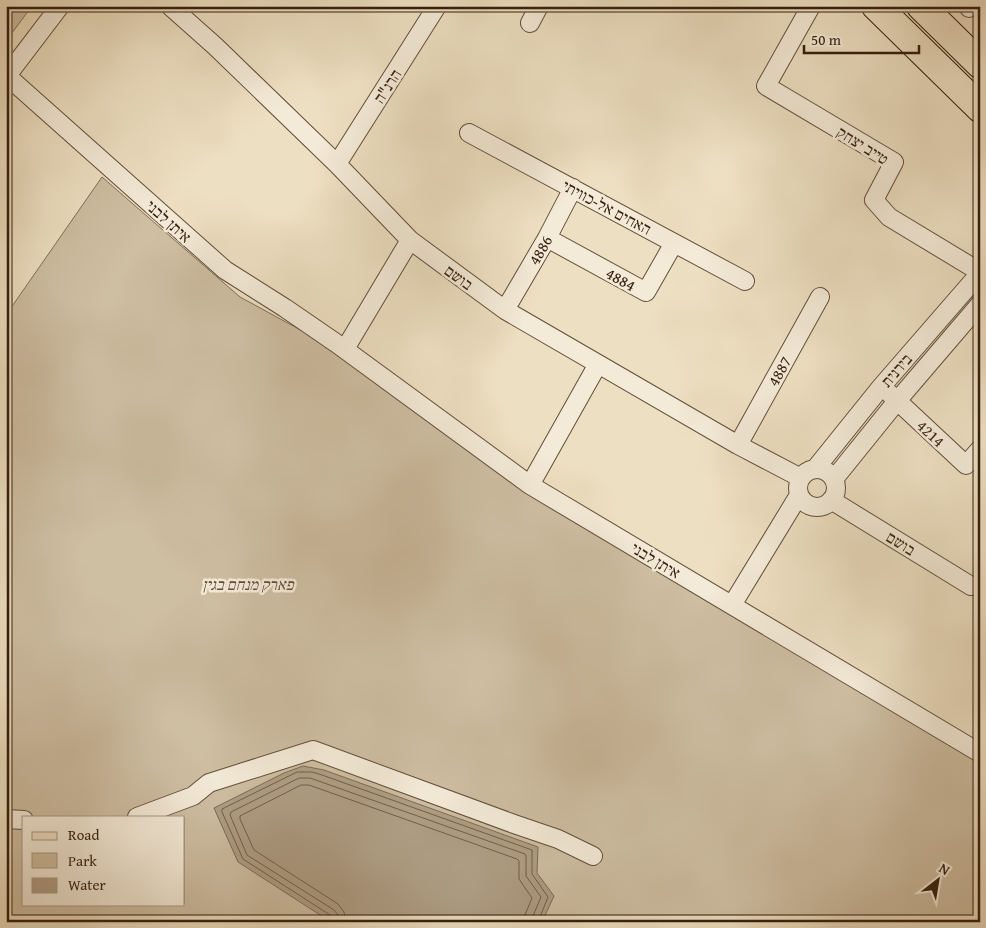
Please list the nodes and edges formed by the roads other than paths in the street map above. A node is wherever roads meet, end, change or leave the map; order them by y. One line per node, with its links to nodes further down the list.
1 (60, 6): 10 (street)
2 (170, 6): 13 (street, בושם)
3 (437, 6): 13 (street, הרנ"ה)
4 (539, 6): 8 (street)
5 (811, 6): 18 (street, טייב יצחק)
6 (876, 6): 11 (main road)
7 (921, 6): 9 (main road)
8 (530, 23)
9 (980, 64)
10 (7, 77): 23 (street, איתן לבני)
11 (980, 108)
12 (469, 133): 14 (street, האחים אל-כוויתי)
13 (336, 164): 16 (street, בושם)
14 (573, 188): 15 (street, 4886); 17 (street, האחים אל-כוויתי)
15 (547, 238): 17 (street, 4884); 22 (street, 4886)
16 (410, 240): 22 (street, בושם); 23 (street)
17 (674, 243): 19 (street, האחים אל-כוויתי)
18 (980, 272): 25 (street, בירנית)
19 (745, 281)
20 (820, 297): 27 (street, 4887)
21 (980, 304): 26 (street, בירנית)
22 (504, 310): 24 (street, בושם)
23 (345, 349): 30 (street, איתן לבני)
24 (598, 364): 27 (street, בושם); 30 (street)
25 (881, 387): 26 (street, 4214); 31 (street, בירנית)
26 (897, 401): 28 (street, 4214); 29 (street, בירנית)
27 (738, 445): 31 (street, בושם)
28 (980, 449)
29 (834, 479): 31 (street, בושם); 32 (street)
30 (530, 485): 34 (street, איתן לבני)
31 (806, 486): 32 (street); 34 (street, בירנית)
32 (831, 500): 33 (street, בושם)
33 (970, 586)
34 (737, 608): 35 (street, איתן לבני)
35 (980, 753)
36 (139, 816): 39 (street)
37 (6, 819): 38 (street)
38 (22, 820)
39 (593, 856)

